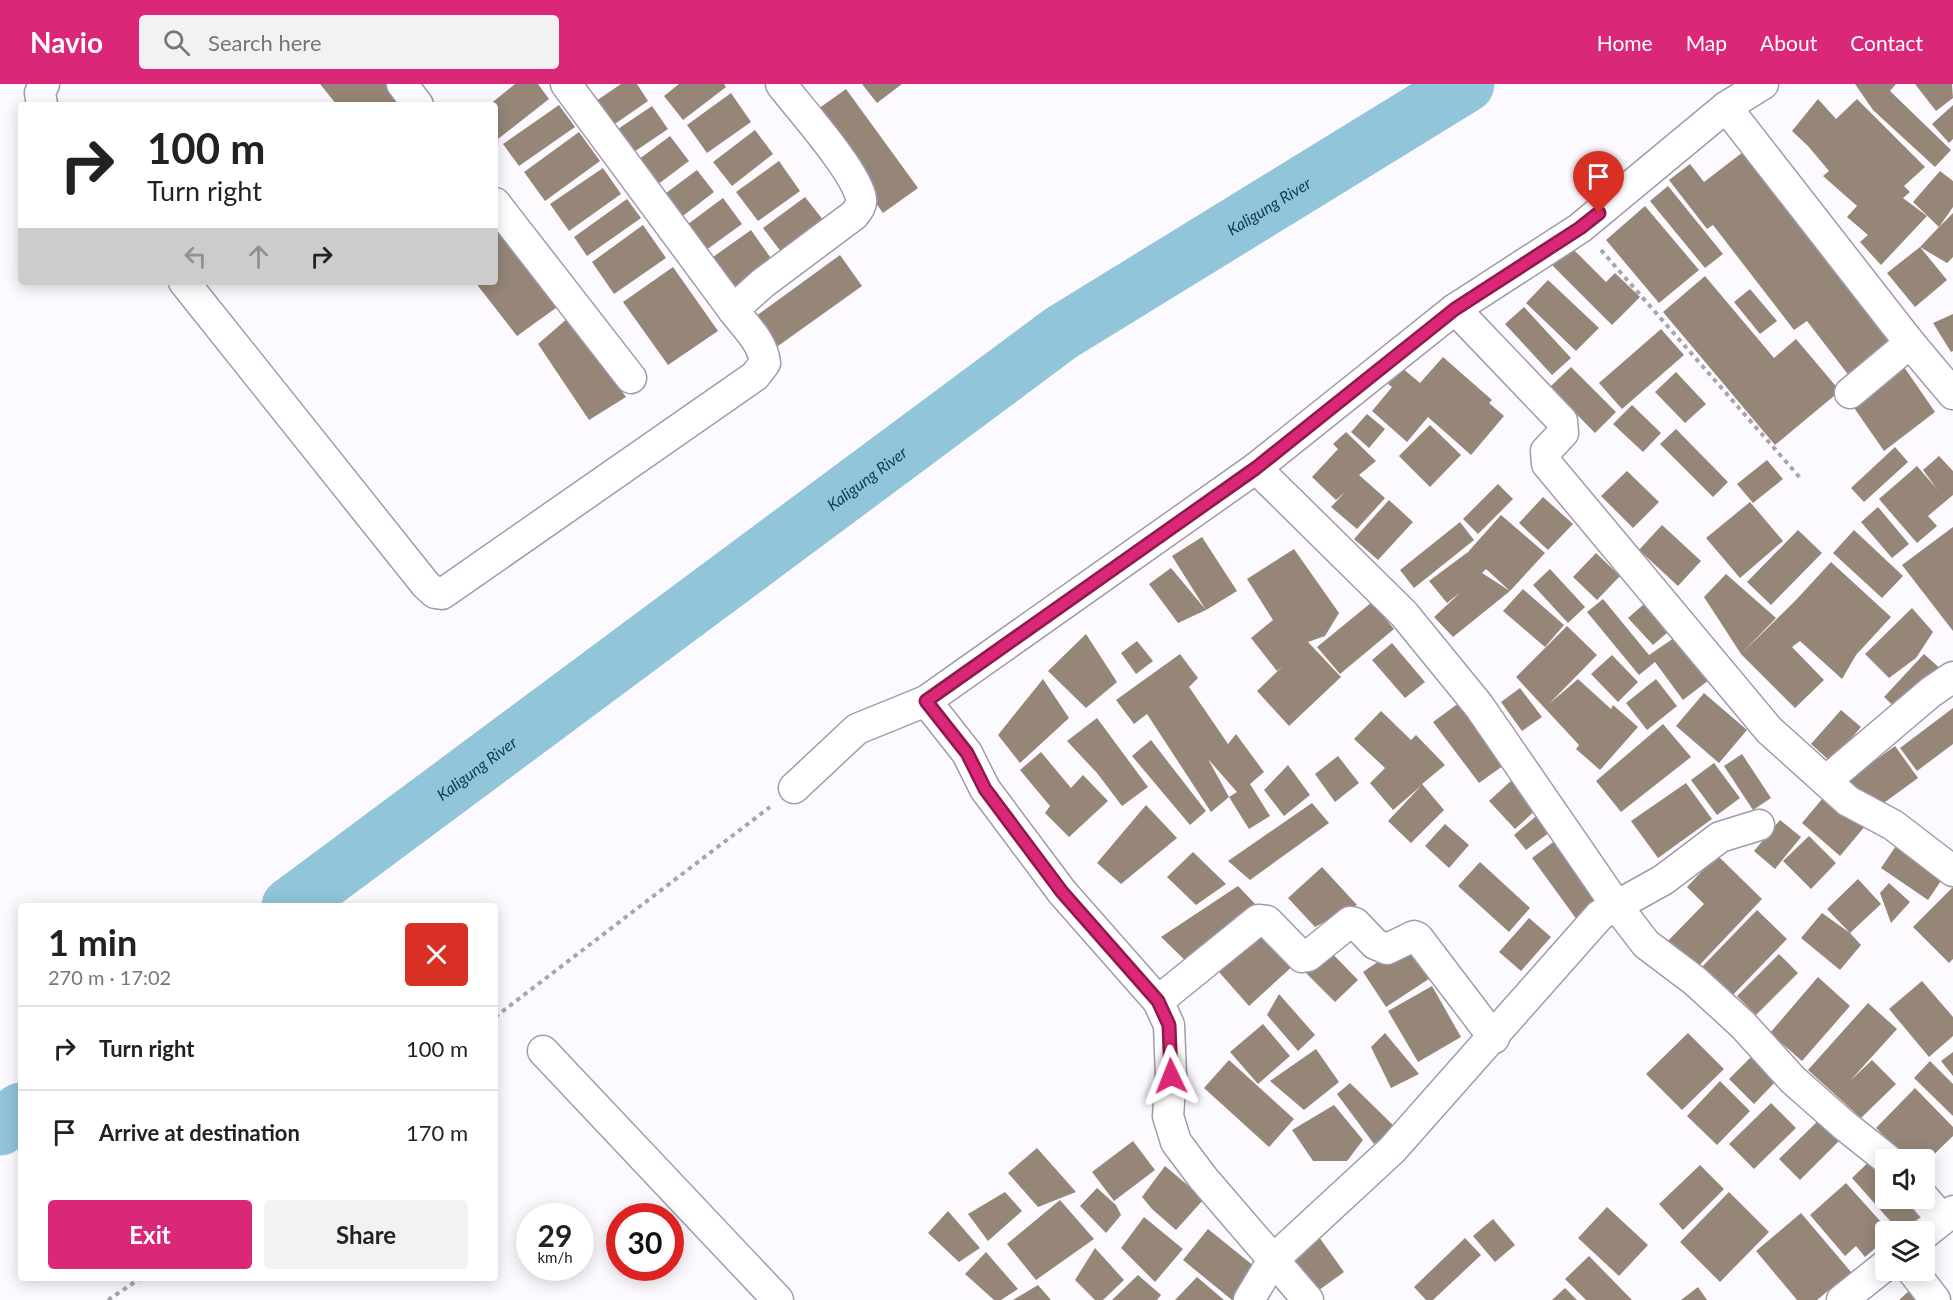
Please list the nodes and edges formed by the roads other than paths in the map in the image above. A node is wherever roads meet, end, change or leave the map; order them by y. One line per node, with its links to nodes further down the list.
1 (44, 84): 6 (street)
2 (402, 84): 7 (street)
3 (566, 84): 12 (street)
4 (781, 84): 12 (street)
5 (1763, 84): 8 (street)
6 (42, 102)
7 (416, 102)
8 (1726, 107): 11 (street); 13 (street)
9 (498, 207): 14 (street)
10 (186, 285): 12 (street)
11 (1455, 309): 17 (street); 20 (street)
12 (733, 310)
13 (1910, 343): 15 (street); 16 (street)
14 (631, 378)
15 (1850, 393)
16 (1953, 394)
17 (1256, 468): 19 (street); 24 (street)
18 (1953, 677): 20 (street)
19 (926, 701): 21 (street); 25 (street)
20 (1826, 781): 23 (street)
21 (794, 788)
22 (1759, 825): 24 (street)
23 (1953, 871)
24 (1616, 905): 26 (street); 28 (street)
25 (1158, 1001): 26 (street); 29 (street)
26 (1494, 1038): 29 (street)
27 (543, 1051): 32 (street)
28 (1875, 1150)
29 (1274, 1260): 33 (street); 34 (street)
30 (1875, 1274): 35 (street)
31 (1920, 1281): 36 (street)
32 (778, 1300)
33 (1249, 1300)
34 (1308, 1300)
35 (1842, 1300)
36 (1935, 1300)

